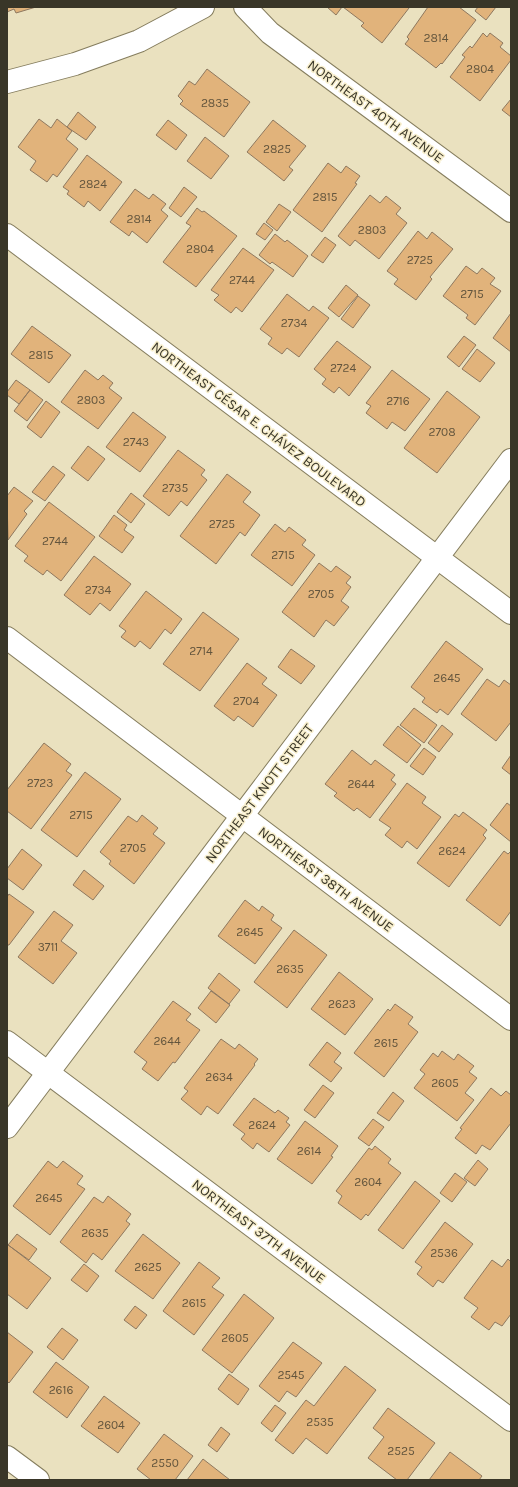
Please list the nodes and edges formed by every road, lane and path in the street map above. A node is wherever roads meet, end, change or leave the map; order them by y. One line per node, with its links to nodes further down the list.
1 (203, 7): 3 (street)
2 (245, 7): 4 (street, NORTHEAST 40TH AVENUE)
3 (7, 82)
4 (511, 211)
5 (7, 235): 7 (street, NORTHEAST CÉSAR E. CHÁVEZ BOULEVARD)
6 (511, 460): 7 (street, NORTHEAST KNOTT STREET)
7 (437, 557): 8 (street, NORTHEAST CÉSAR E. CHÁVEZ BOULEVARD); 10 (street, NORTHEAST KNOTT STREET)
8 (511, 613)
9 (7, 638): 10 (street, NORTHEAST 38TH AVENUE)
10 (242, 816): 11 (street, NORTHEAST 38TH AVENUE); 13 (street, NORTHEAST KNOTT STREET)
11 (511, 1019)
12 (7, 1042): 13 (street, NORTHEAST 37TH AVENUE)
13 (48, 1073): 14 (street, NORTHEAST KNOTT STREET); 15 (street, NORTHEAST 37TH AVENUE)
14 (7, 1127)
15 (511, 1420)
16 (7, 1457): 17 (street)
17 (38, 1480)

